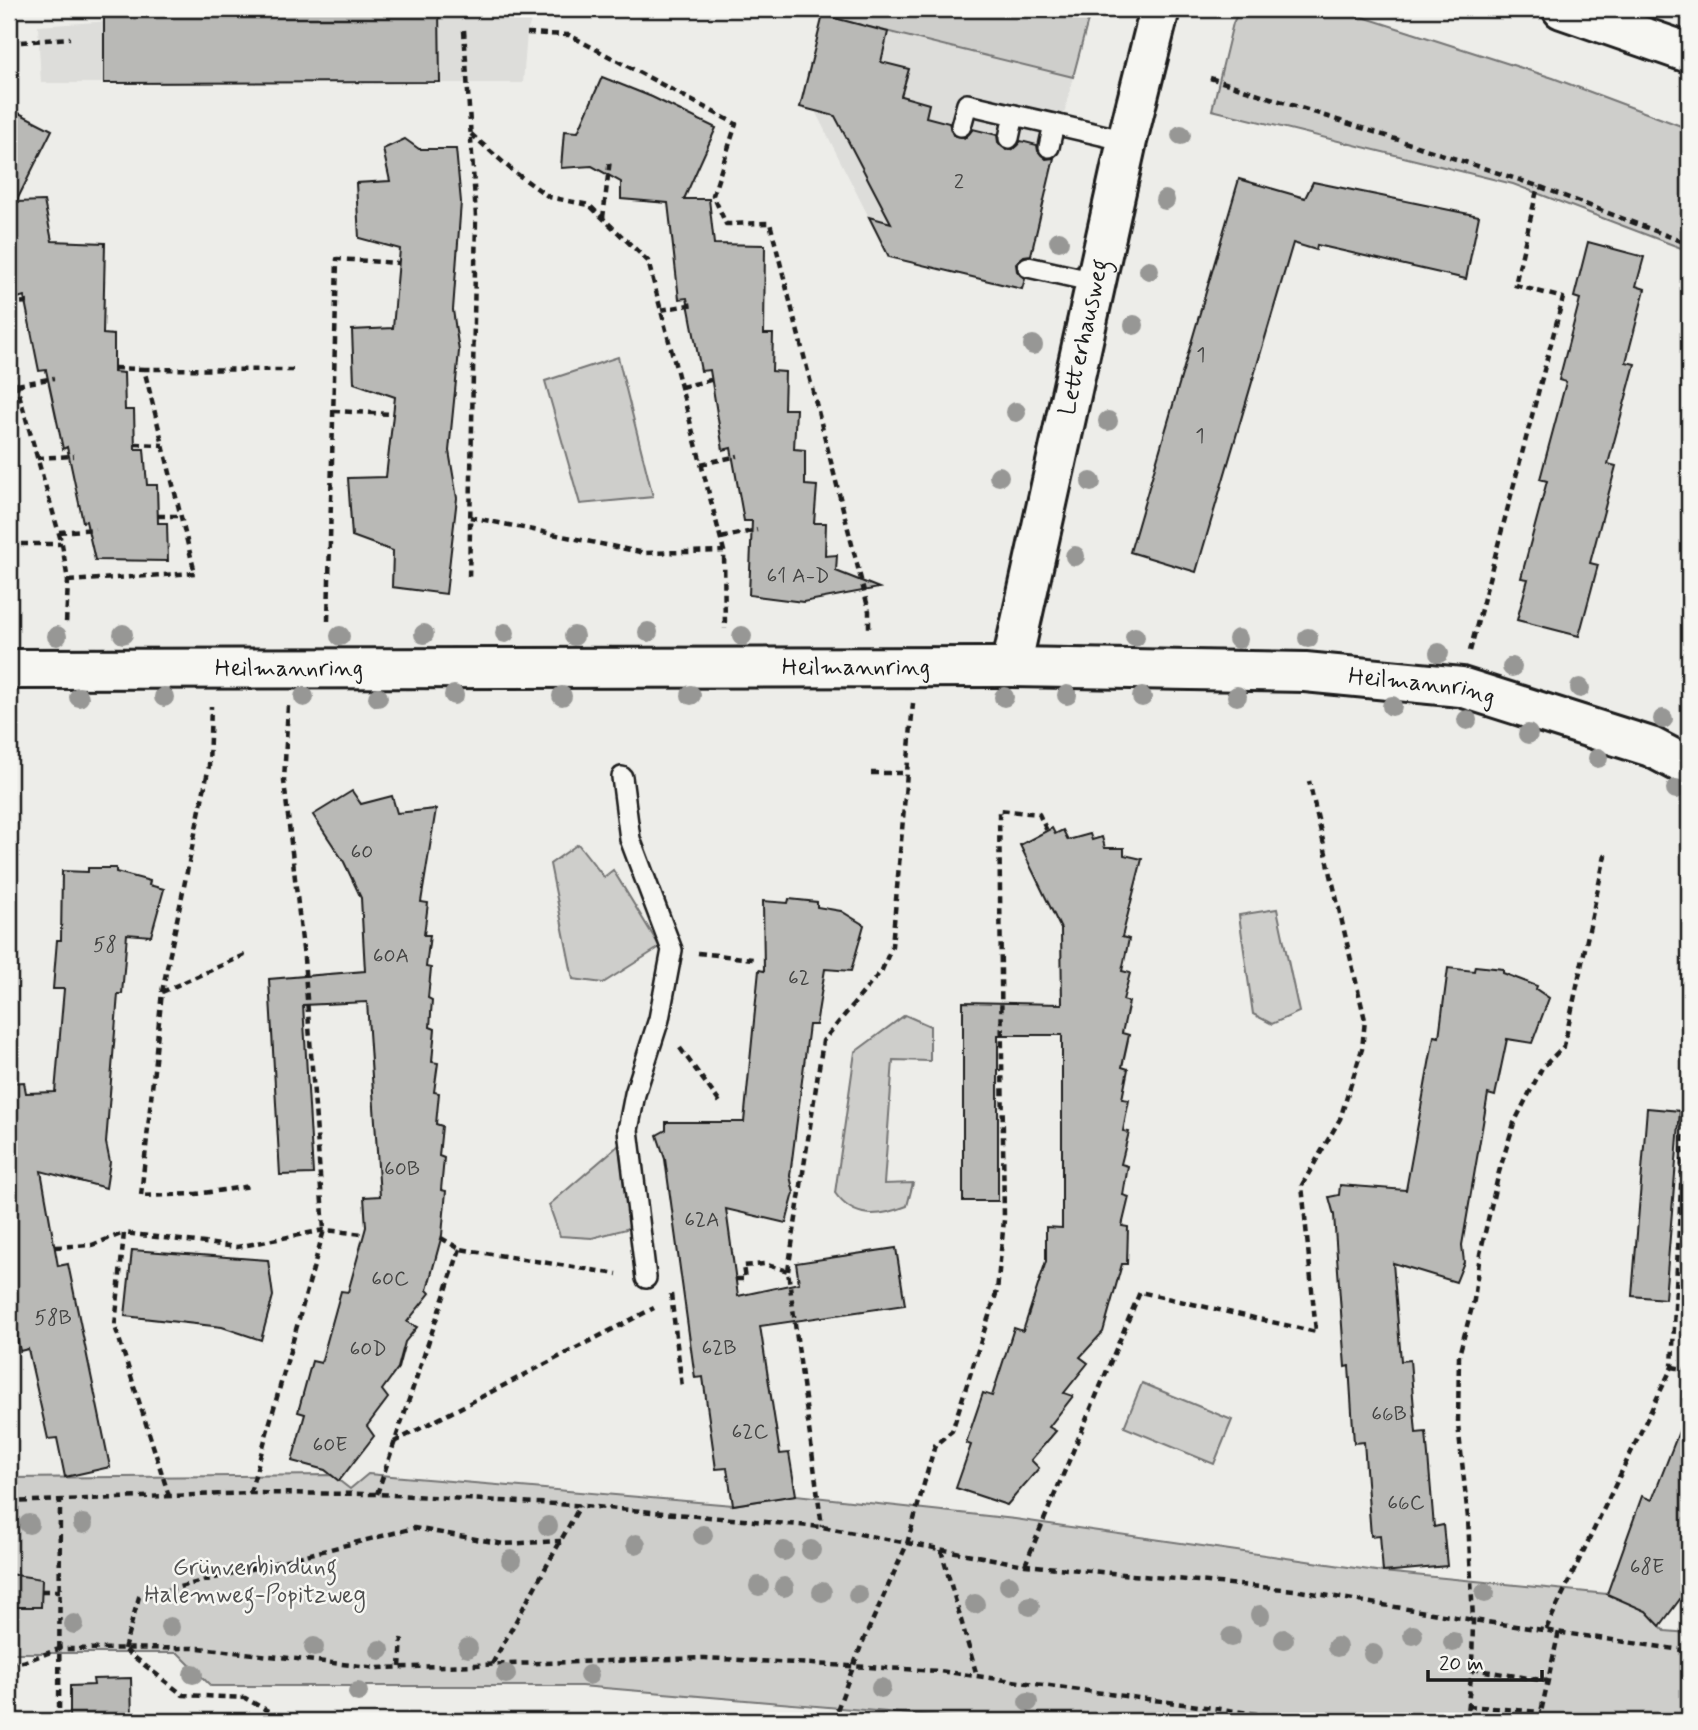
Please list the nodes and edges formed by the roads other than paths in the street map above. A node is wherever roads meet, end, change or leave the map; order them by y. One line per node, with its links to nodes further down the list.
1 (1160, 9): 8 (street, Letterhausweg)
2 (1562, 9): 3 (street)
3 (1689, 52)
4 (1014, 115): 5 (lane); 6 (lane); 7 (lane)
5 (1054, 124): 8 (lane); 9 (lane)
6 (961, 126)
7 (1009, 138)
8 (1127, 141): 11 (street, Letterhausweg)
9 (1049, 147)
10 (1028, 267): 11 (lane)
11 (1096, 282): 12 (street, Letterhausweg)
12 (1011, 667): 13 (street, Heilmannring); 14 (street, Heilmannring)
13 (9, 668)
14 (1689, 766)
15 (622, 777): 16 (lane)
16 (646, 1278)

